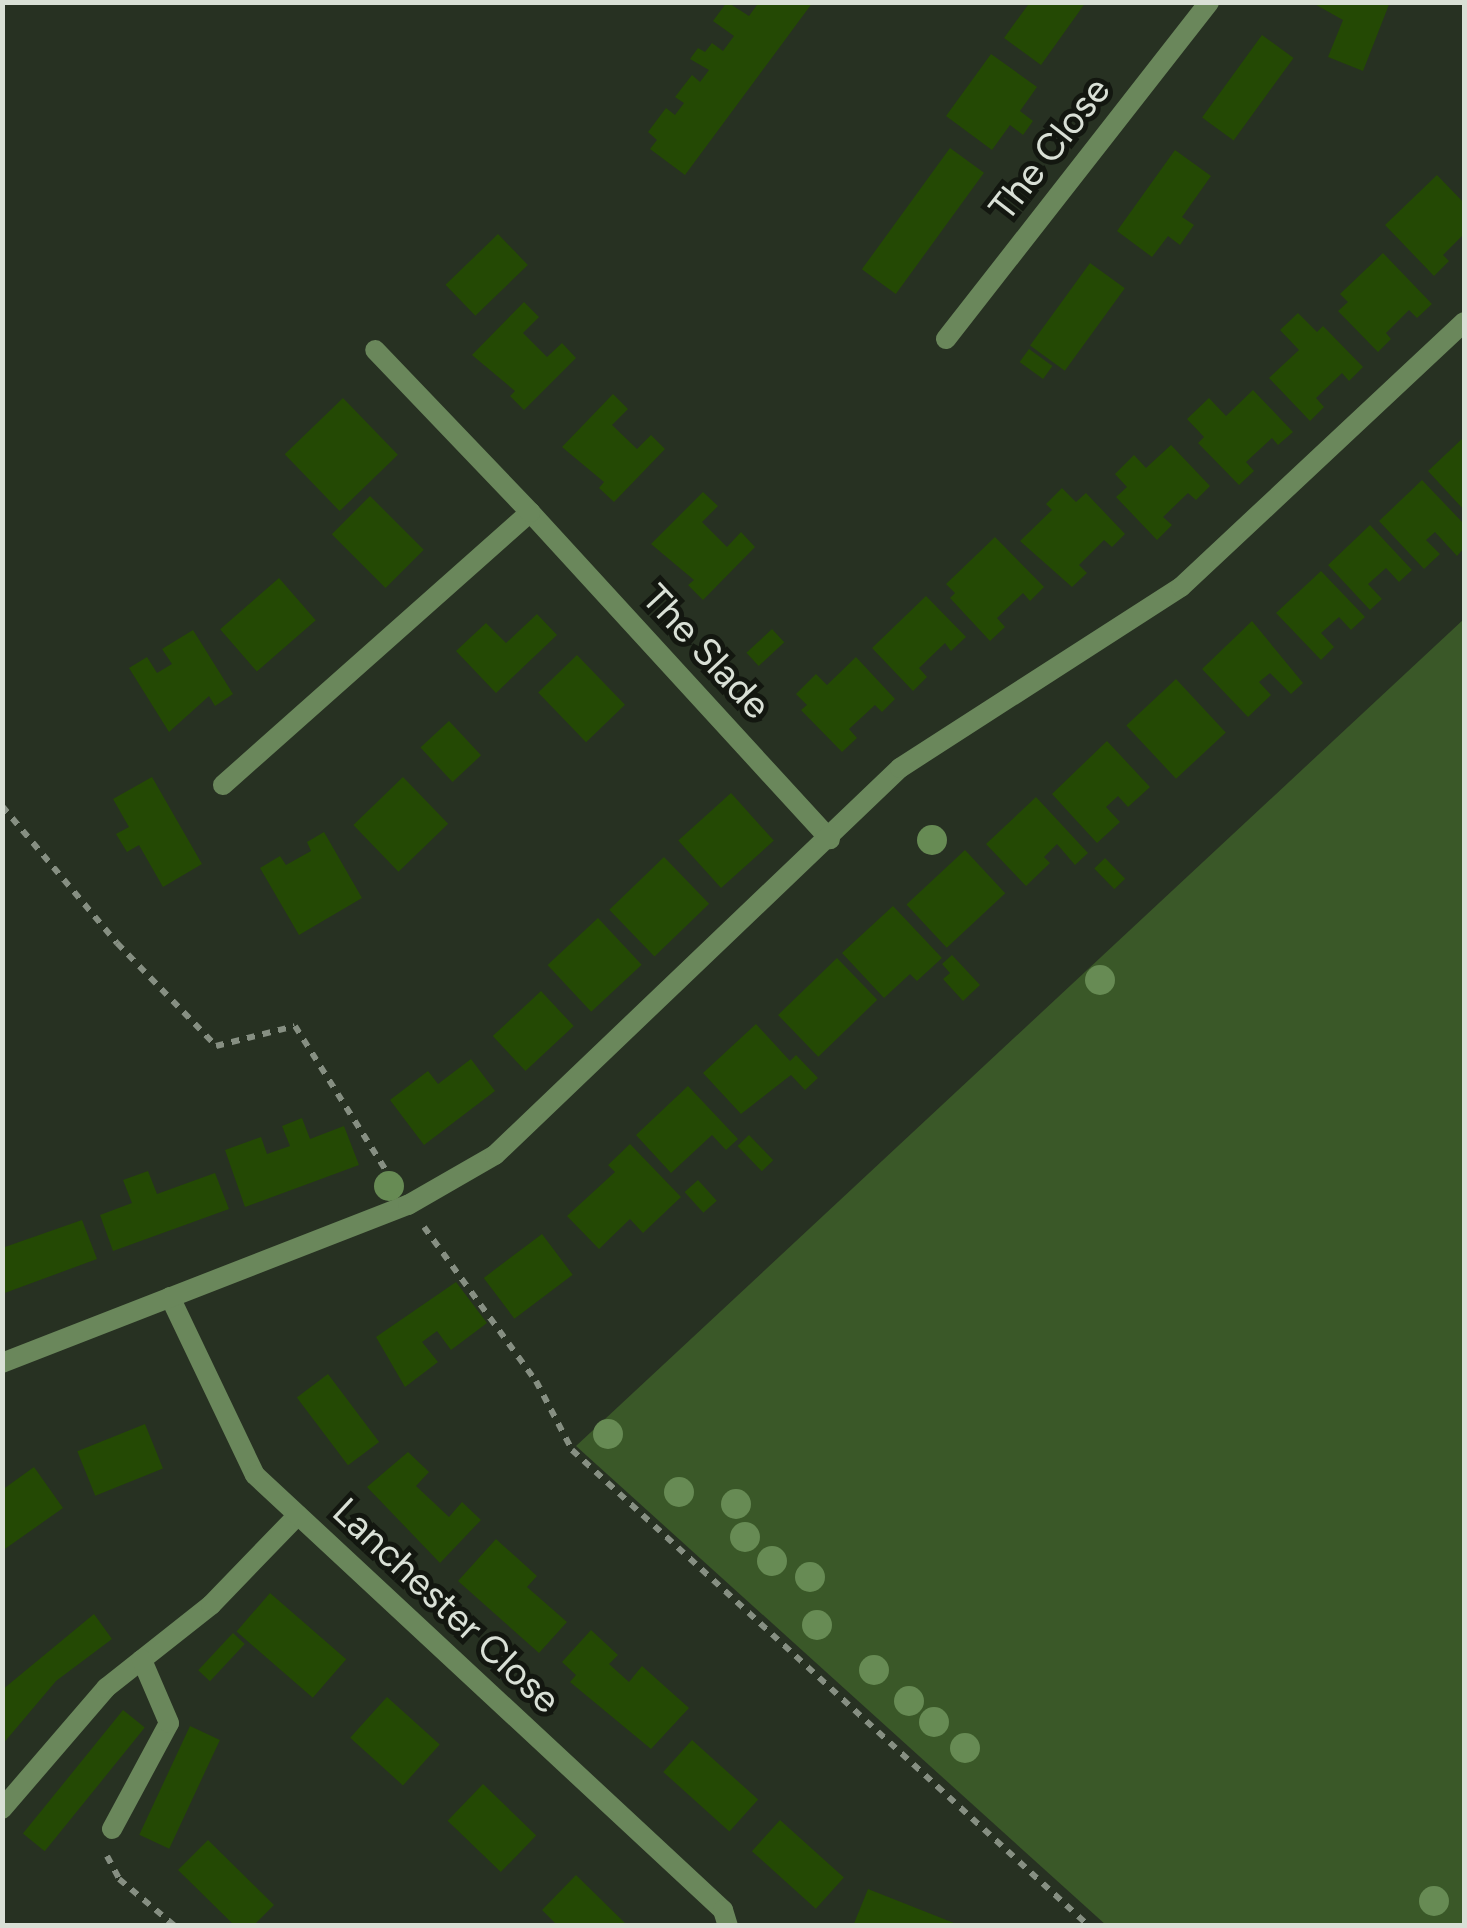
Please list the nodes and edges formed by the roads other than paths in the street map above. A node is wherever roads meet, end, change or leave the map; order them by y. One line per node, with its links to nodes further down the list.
1 (1209, 2): 3 (street, The Close)
2 (1464, 322): 7 (street)
3 (946, 339)
4 (375, 350): 5 (street, The Slade)
5 (530, 512): 6 (street); 7 (street, The Slade)
6 (223, 785)
7 (830, 839): 8 (street)
8 (170, 1298): 9 (street); 10 (street, Lanchester Close)
9 (2, 1363)
10 (298, 1515): 11 (street); 14 (street, Lanchester Close)
11 (142, 1660): 12 (street); 13 (street)
12 (2, 1810)
13 (112, 1829)
14 (728, 1926)

